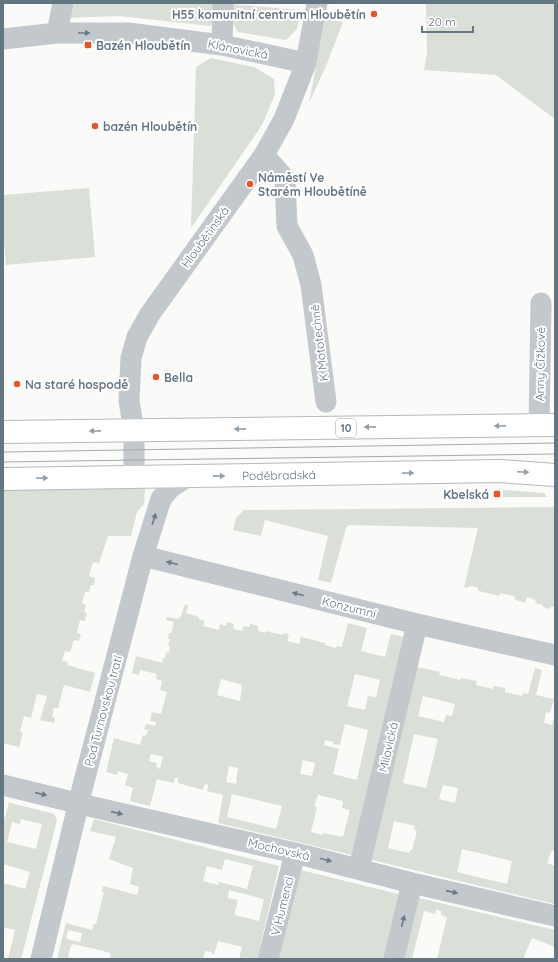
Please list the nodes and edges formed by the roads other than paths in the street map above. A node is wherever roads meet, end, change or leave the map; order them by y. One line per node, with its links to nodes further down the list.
1 (63, 3): 4 (street)
2 (223, 3): 6 (street)
3 (317, 3): 7 (street, Hloubětínská)
4 (57, 33): 5 (street, Klánovická); 6 (street, Klánovická, one-way to 6)
5 (3, 39)
6 (222, 45): 7 (street, Klánovická)
7 (306, 63): 8 (street, Hloubětínská)
8 (264, 155): 10 (street, K Mototechně); 12 (street, Hloubětínská)
9 (541, 304): 11 (street, Anny Čížkové)
10 (326, 402)
11 (547, 425): 12 (main road, 10, one-way to 12)
12 (134, 430): 13 (main road, 10, one-way to 13); 16 (street, Hloubětínská)
13 (3, 432)
14 (555, 475): 15 (main road, Poděbradská, one-way to 14)
15 (188, 476): 16 (main road, Poděbradská); 18 (street, Pod Turnovskou tratí, one-way to 15)
16 (134, 477): 17 (main road, Poděbradská, one-way to 16)
17 (3, 479)
18 (143, 556): 19 (street, Konzumní, one-way to 18); 22 (street, Pod Turnovskou tratí)
19 (417, 624): 20 (street, Konzumní); 24 (street, Milovická)
20 (555, 655)
21 (3, 785): 22 (street, Mochovská, one-way to 22)
22 (79, 804): 23 (street, Mochovská, one-way to 23); 27 (street, Pod Turnovskou tratí)
23 (295, 852): 24 (street, Mochovská, one-way to 24); 28 (street, V Humenci)
24 (359, 869): 25 (street, Mochovská)
25 (412, 883): 26 (street, Mochovská, one-way to 26); 29 (street, one-way to 25)
26 (555, 916)
27 (41, 959)
28 (268, 959)
29 (394, 959)

